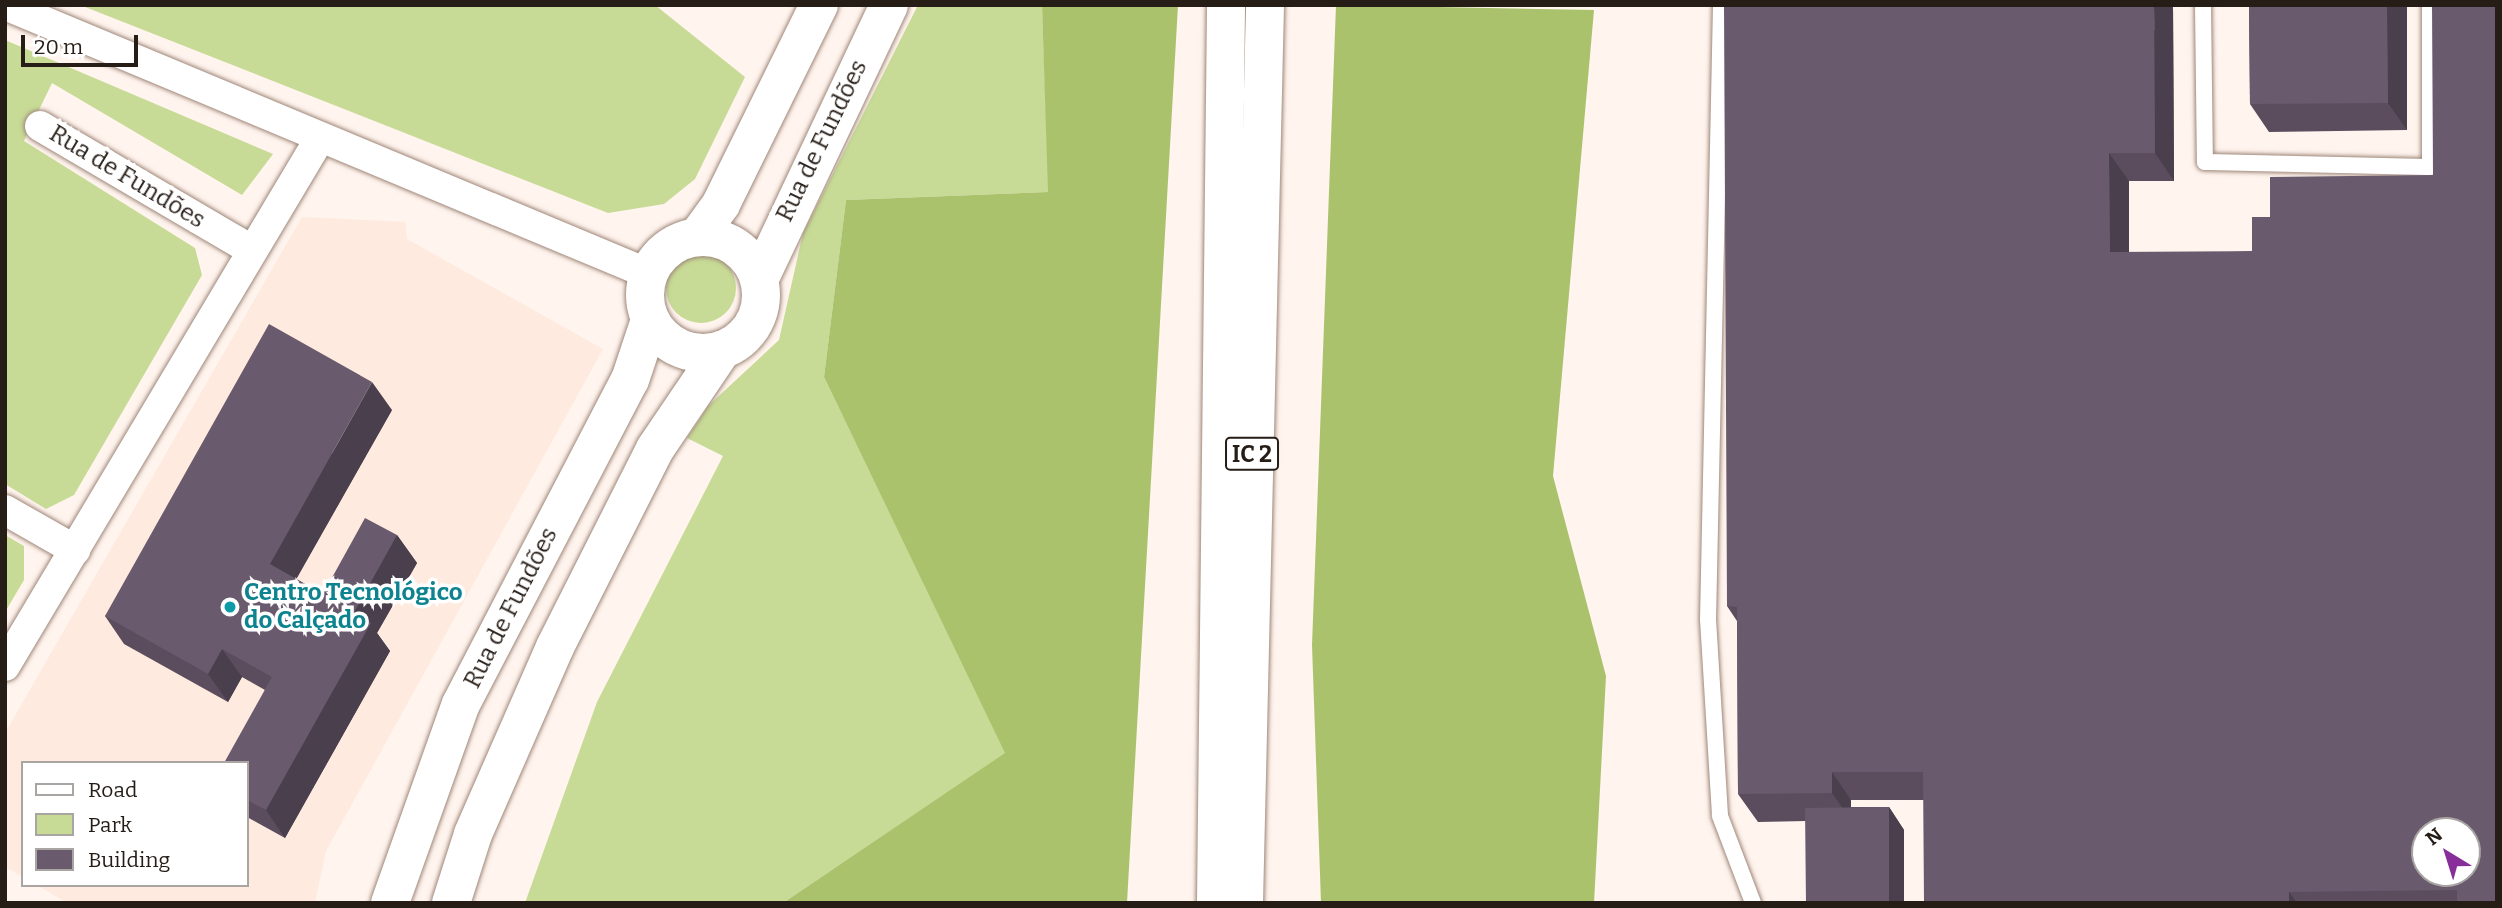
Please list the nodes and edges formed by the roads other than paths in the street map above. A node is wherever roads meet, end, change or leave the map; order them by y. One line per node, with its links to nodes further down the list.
1 (5, 5): 10 (street)
2 (819, 5): 11 (main road)
3 (888, 5): 14 (main road, Rua de Fundões)
4 (1226, 5): 22 (main road, IC 2)
5 (1265, 5): 23 (main road, IC 2)
6 (1721, 5): 24 (lane)
7 (2203, 5): 8 (lane)
8 (2430, 5)
9 (40, 126): 12 (street, Rua de Fundões)
10 (320, 138): 12 (street); 13 (street)
11 (698, 236): 13 (main road); 14 (main road)
12 (251, 250): 18 (street)
13 (649, 274): 15 (main road, Rua de Fundões)
14 (760, 278): 16 (main road, Rua de Fundões)
15 (650, 320): 16 (main road); 20 (main road, Rua de Fundões)
16 (722, 350): 21 (main road, Rua de Fundões)
17 (5, 510): 18 (street)
18 (75, 550): 19 (street)
19 (5, 666)
20 (390, 903)
21 (451, 903)
22 (1216, 903)
23 (1244, 903)
24 (1753, 903)

